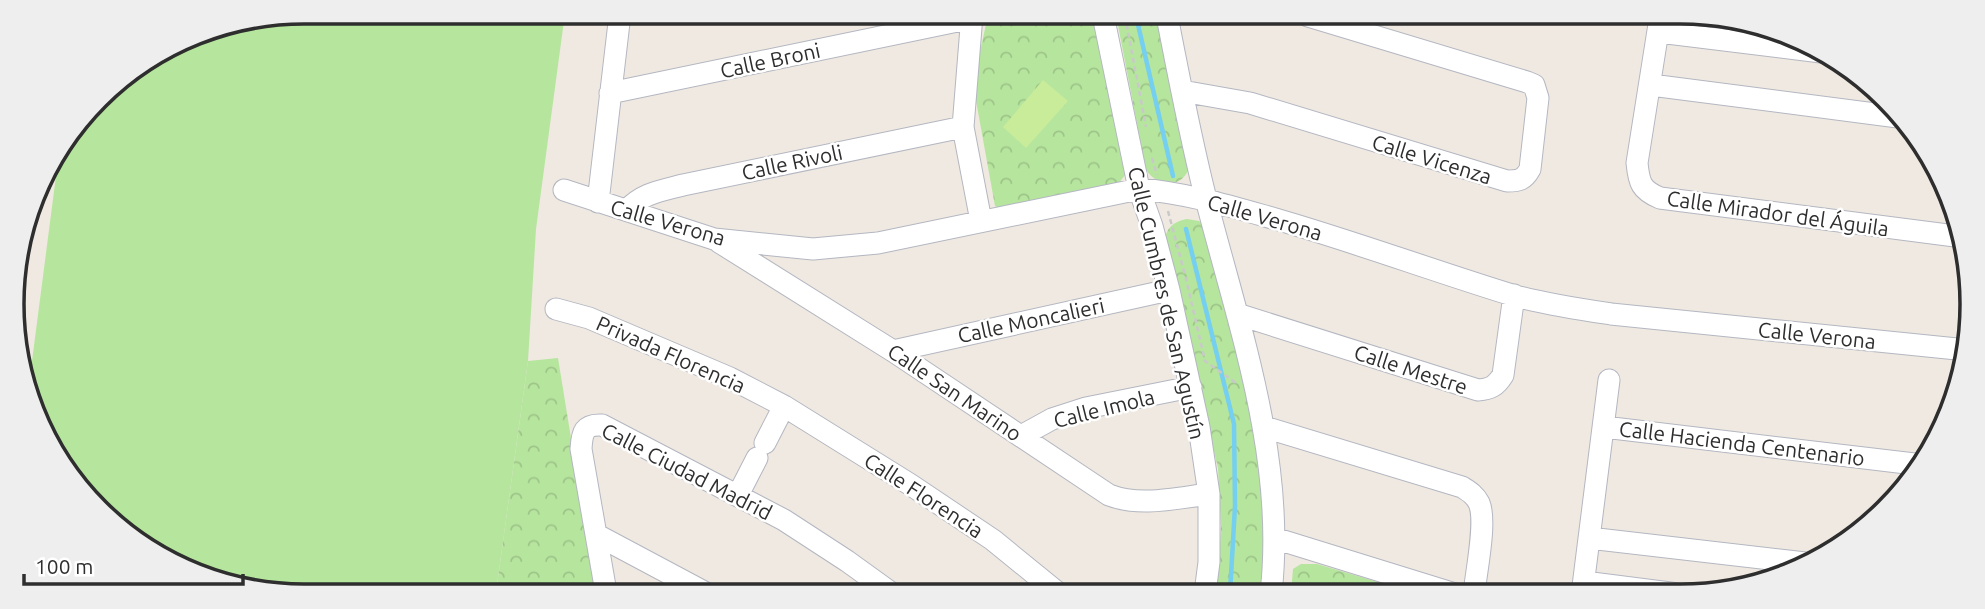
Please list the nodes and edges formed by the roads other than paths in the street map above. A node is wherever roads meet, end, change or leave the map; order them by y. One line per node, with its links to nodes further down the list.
1 (619, 24): 11 (street)
2 (934, 24): 11 (street, Calle Broni)
3 (971, 24): 13 (street)
4 (1105, 24): 14 (street, Calle Cumbres de San Agustín)
5 (1169, 24): 10 (street)
6 (1335, 24): 10 (street, Calle Vicenza)
7 (1659, 25): 8 (street); 9 (street, Calle Mirador del Águila)
8 (1790, 47)
9 (1651, 85): 12 (street); 20 (street, Calle Mirador del Águila)
10 (1182, 91): 16 (street)
11 (610, 93): 17 (street)
12 (1887, 116)
13 (963, 127): 18 (street, Calle Rivoli); 19 (street)
14 (1139, 189): 16 (street, Calle Verona); 19 (street, Calle Verona); 22 (street, Calle Cumbres de San Agustín)
15 (564, 190): 17 (street, Calle Verona)
16 (1206, 199): 23 (street, Calle Verona); 25 (street)
17 (598, 202): 18 (street, Calle Verona)
18 (626, 210): 21 (street, Calle Verona)
19 (981, 221): 21 (street, Calle Verona)
20 (1952, 236)
21 (714, 239): 27 (street, Calle San Marino)
22 (1169, 290): 27 (street, Calle Moncalieri); 29 (street, Calle Cumbres de San Agustín)
23 (1514, 295): 25 (street, Calle Mestre); 26 (street, Calle Verona)
24 (556, 309): 30 (street, Privada Florencia)
25 (1237, 314): 32 (street)
26 (1957, 349)
27 (893, 351): 33 (street, Calle San Marino)
28 (1609, 380): 31 (street)
29 (1191, 387): 33 (street, Calle Imola); 35 (street, Calle Cumbres de San Agustín)
30 (784, 406): 36 (street); 44 (street, Calle Florencia)
31 (1604, 426): 34 (street, Calle Hacienda Centenario); 39 (street)
32 (1264, 427): 38 (street); 48 (street)
33 (1021, 436): 35 (street, Calle San Marino)
34 (1911, 463)
35 (1209, 494): 45 (street, Calle Cumbres de San Agustín)
36 (738, 495): 37 (street, Calle Ciudad Madrid); 43 (street, Calle Ciudad Madrid)
37 (597, 535): 41 (street, Calle Ciudad Madrid); 42 (street)
38 (1275, 538): 46 (street); 47 (street)
39 (1589, 538): 40 (street); 49 (street)
40 (1792, 561)
41 (605, 584)
42 (689, 584)
43 (879, 584)
44 (1047, 584)
45 (1206, 584)
46 (1272, 584)
47 (1423, 584)
48 (1475, 584)
49 (1583, 584)

